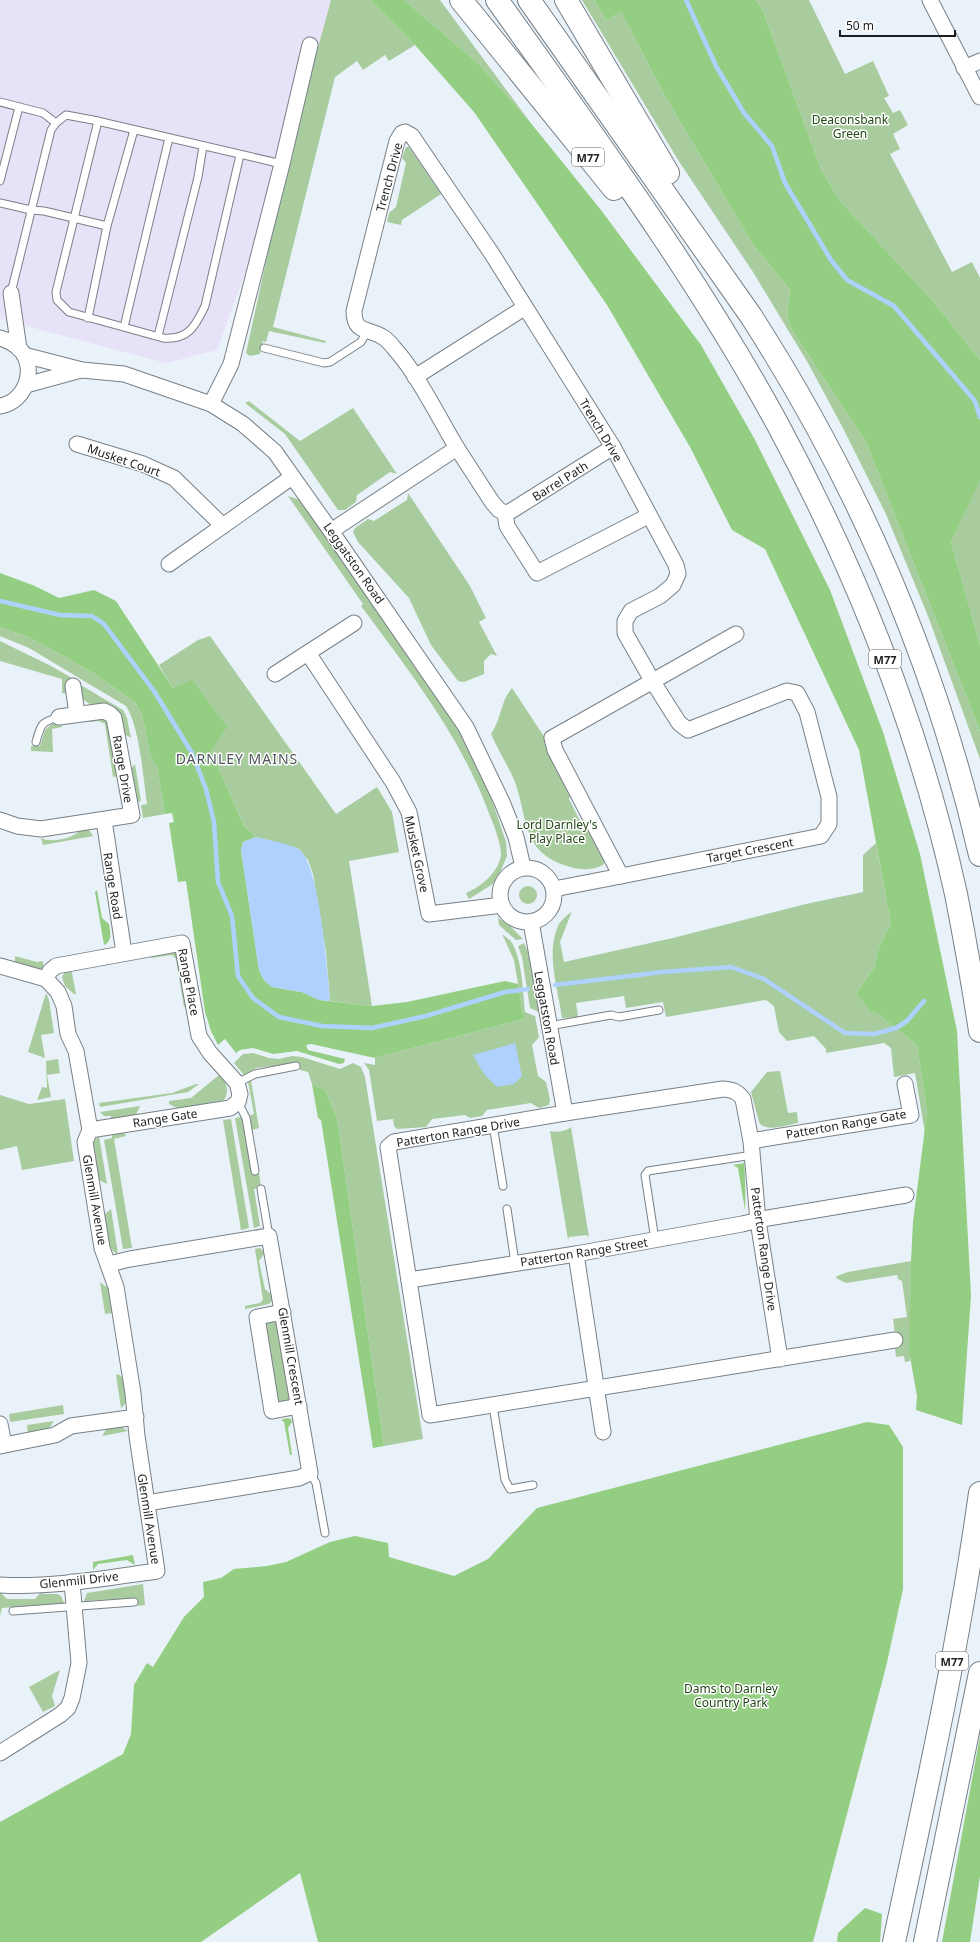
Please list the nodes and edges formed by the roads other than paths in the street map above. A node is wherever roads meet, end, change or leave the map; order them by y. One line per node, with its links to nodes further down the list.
1 (461, 0): 27 (highway, M77)
2 (497, 0): 27 (highway, M77)
3 (529, 0): 28 (highway, M77)
4 (566, 0): 28 (highway, M77)
5 (930, 0): 8 (street)
6 (310, 44): 18 (street)
7 (980, 61): 8 (street)
8 (964, 68): 9 (street)
9 (980, 97)
10 (0, 102): 11 (lane)
11 (20, 107): 13 (lane); 19 (lane)
12 (98, 121): 13 (lane); 14 (lane); 22 (lane)
13 (56, 123): 21 (lane)
14 (134, 130): 15 (lane); 23 (lane)
15 (169, 138): 16 (lane); 30 (lane)
16 (203, 146): 17 (lane); 32 (lane)
17 (240, 155): 18 (lane); 32 (lane)
18 (282, 164): 39 (street)
19 (0, 181)
20 (0, 203): 21 (lane)
21 (31, 210): 22 (lane); 24 (lane)
22 (74, 218): 23 (lane); 29 (lane)
23 (108, 226): 29 (lane)
24 (11, 293): 25 (street); 35 (street)
25 (0, 308)
26 (524, 308): 31 (street, Trench Drive); 37 (street); 43 (street, Trench Drive)
27 (714, 315): 72 (highway, M77)
28 (751, 316): 61 (highway, M77)
29 (88, 318): 30 (lane)
30 (124, 327): 32 (lane)
31 (367, 331): 34 (lane); 37 (street, Trench Drive)
32 (158, 336)
33 (0, 338): 35 (street)
34 (264, 348)
35 (21, 352): 36 (street); 38 (street)
36 (82, 370): 38 (street); 39 (street, Leggatston Road)
37 (415, 377): 42 (street, Trench Drive)
38 (26, 385): 40 (street)
39 (211, 404): 44 (street, Leggatston Road)
40 (0, 406)
41 (77, 444): 47 (street, Musket Court)
42 (457, 448): 45 (street, Trench Drive); 48 (street)
43 (613, 448): 45 (street, Barrel Path); 46 (street, Trench Drive)
44 (292, 478): 47 (street); 48 (street, Leggatston Road)
45 (505, 513): 46 (street)
46 (648, 516): 54 (street, Trench Drive)
47 (223, 526): 49 (street)
48 (331, 530): 62 (street, Leggatston Road)
49 (169, 564)
50 (354, 623): 52 (street)
51 (736, 634): 54 (street)
52 (308, 653): 53 (street); 65 (street, Musket Grove)
53 (275, 674)
54 (653, 682): 63 (street); 63 (street, Target Crescent)
55 (73, 686): 56 (street)
56 (77, 714): 57 (street, Range Drive); 60 (street, Range Drive)
57 (59, 716): 58 (lane)
58 (36, 742)
59 (0, 820): 60 (street, Range Drive)
60 (104, 820): 67 (street, Range Road)
61 (980, 855)
62 (523, 867): 64 (street); 65 (street)
63 (620, 876): 64 (street)
64 (554, 889): 66 (street)
65 (502, 905): 66 (street)
66 (531, 922): 71 (street, Leggatston Road)
67 (124, 953): 69 (street, Range Place); 74 (street, Range Place)
68 (0, 966): 69 (street)
69 (46, 979): 79 (street, Glenmill Avenue)
70 (659, 1010): 71 (lane)
71 (549, 1026): 77 (street, Leggatston Road)
72 (980, 1031)
73 (296, 1066): 74 (lane)
74 (237, 1083): 76 (street)
75 (905, 1084): 80 (street, Patterton Range Gate)
76 (238, 1102): 79 (street, Range Gate); 81 (lane)
77 (565, 1113): 78 (street, Patterton Range Drive); 80 (street, Patterton Range Drive)
78 (493, 1125): 82 (lane); 92 (street, Patterton Range Drive)
79 (90, 1130): 91 (street, Glenmill Avenue)
80 (752, 1148): 86 (street, Patterton Range Drive); 88 (lane)
81 (255, 1171)
82 (502, 1186)
83 (261, 1189): 87 (lane)
84 (906, 1195): 86 (street, Patterton Range Street)
85 (507, 1209): 90 (lane)
86 (758, 1221): 88 (street, Patterton Range Street); 95 (street, Patterton Range Drive)
87 (269, 1236): 91 (street); 93 (street, Glenmill Crescent)
88 (655, 1240): 89 (street, Patterton Range Street)
89 (576, 1254): 90 (street, Patterton Range Street); 96 (street)
90 (515, 1263): 92 (street, Patterton Range Street)
91 (109, 1264): 99 (street, Glenmill Avenue)
92 (409, 1280): 98 (street, Patterton Range Drive)
93 (283, 1312): 97 (street, Glenmill Crescent); 97 (street)
94 (895, 1340): 95 (street, Patterton Range Drive)
95 (780, 1359): 96 (street, Patterton Range Drive)
96 (596, 1390): 98 (street, Patterton Range Drive); 101 (street)
97 (299, 1406): 103 (street, Glenmill Crescent)
98 (493, 1406): 104 (lane)
99 (136, 1417): 102 (street); 106 (street, Glenmill Avenue)
100 (0, 1424): 102 (street)
101 (603, 1432)
102 (2, 1445)
103 (310, 1473): 106 (street); 107 (lane)
104 (533, 1485)
105 (980, 1493): 116 (highway, M77)
106 (146, 1502): 108 (street, Glenmill Avenue)
107 (325, 1533)
108 (157, 1571): 109 (street, Glenmill Drive)
109 (72, 1582): 110 (street, Glenmill Drive); 112 (street)
110 (0, 1585)
111 (134, 1602): 112 (lane)
112 (73, 1607): 113 (lane); 115 (street)
113 (13, 1611)
114 (980, 1673): 117 (highway, M77)
115 (2, 1750)
116 (894, 1942)
117 (925, 1942)

